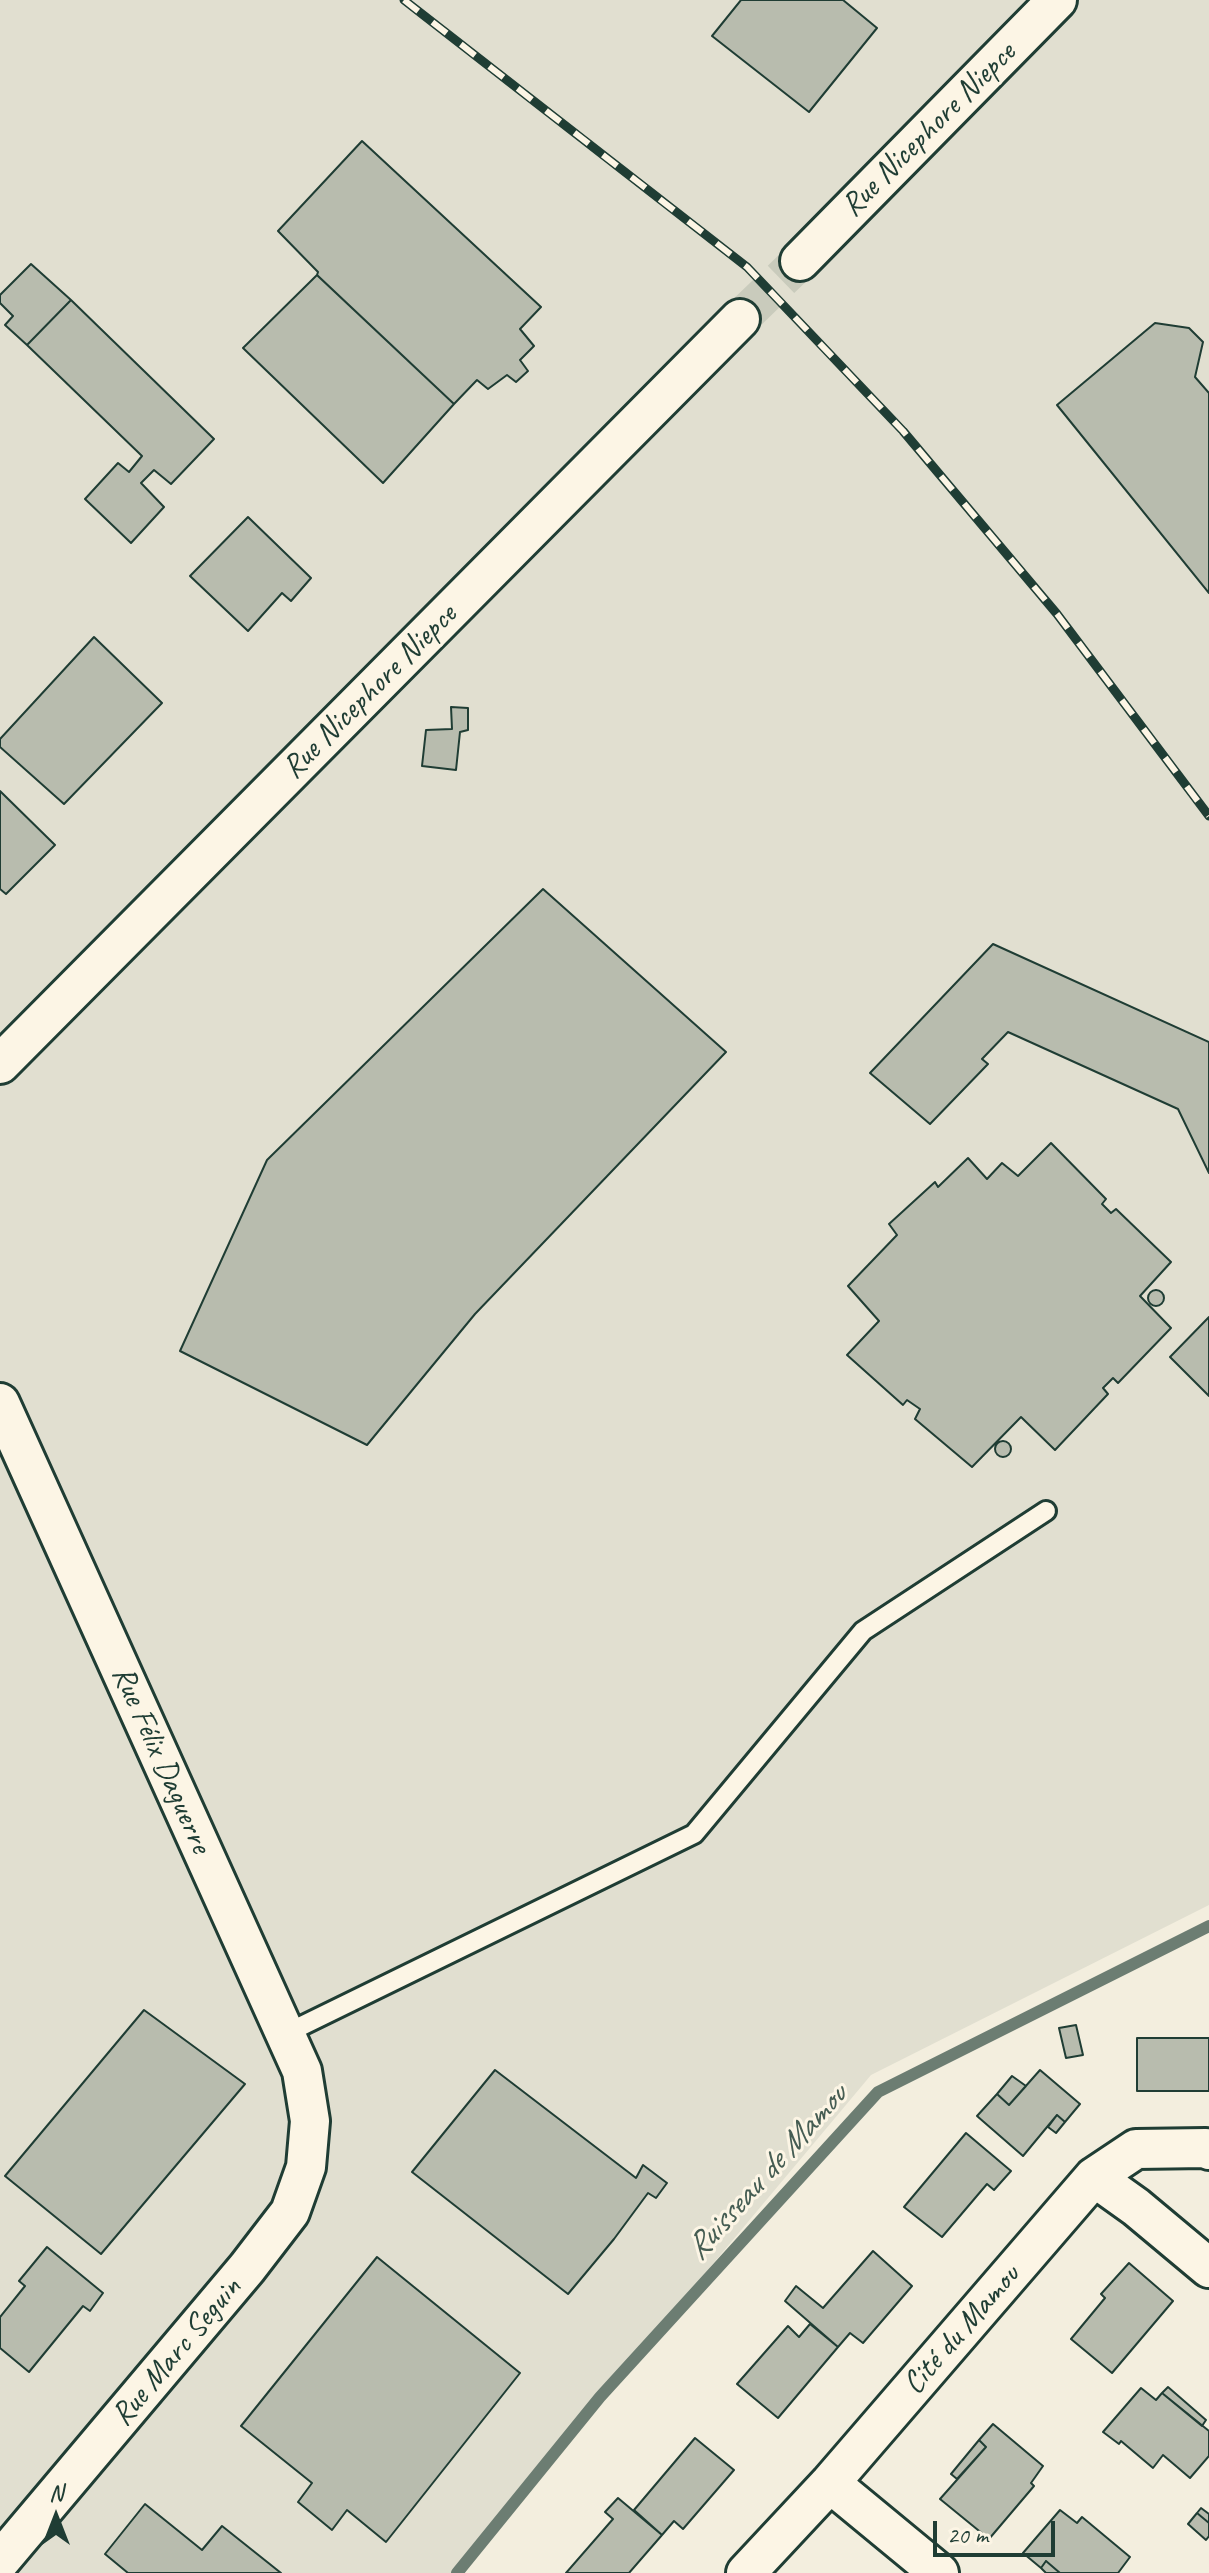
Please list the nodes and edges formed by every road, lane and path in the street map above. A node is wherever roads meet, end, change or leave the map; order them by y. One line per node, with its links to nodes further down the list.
1 (1057, 0): 2 (street, Rue Nicephore Niepce)
2 (800, 261)
3 (740, 319): 4 (street, Rue Nicephore Niepce)
4 (0, 1064)
5 (0, 1403): 7 (street, Rue Félix Daguerre)
6 (1046, 1511): 7 (lane)
7 (285, 2034): 8 (street, Rue Félix Daguerre)
8 (310, 2121): 13 (street, Rue Marc Seguin)
9 (1209, 2150): 10 (street, Cité du Mamou)
10 (1094, 2177): 11 (street); 12 (street, Cité du Mamou)
11 (1209, 2268)
12 (830, 2483): 14 (street, Cité du Mamou); 15 (street)
13 (0, 2561)
14 (746, 2573)
15 (939, 2573)

